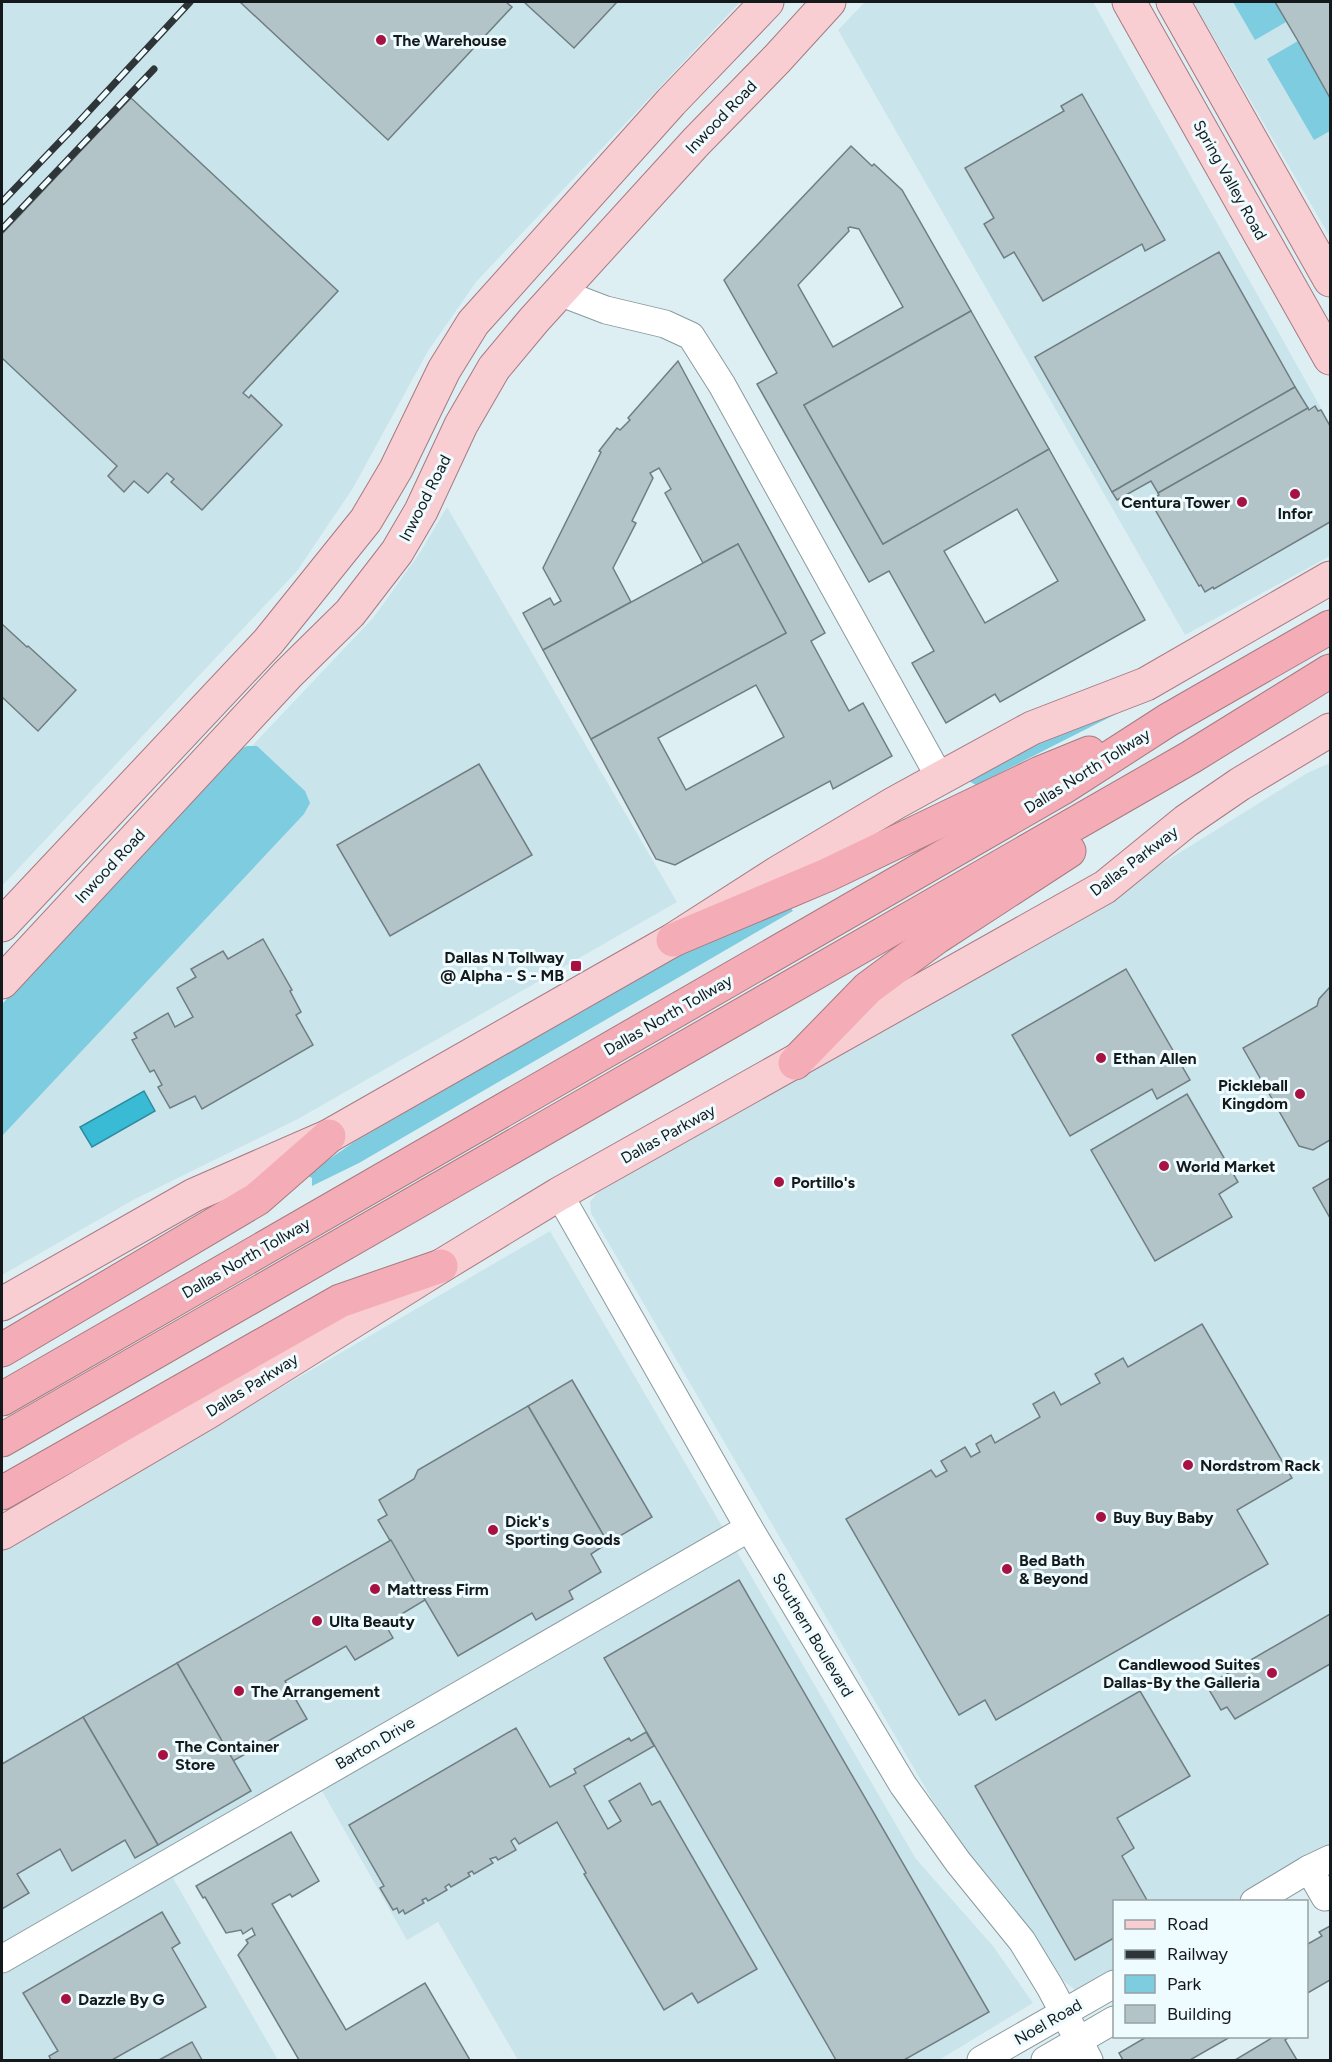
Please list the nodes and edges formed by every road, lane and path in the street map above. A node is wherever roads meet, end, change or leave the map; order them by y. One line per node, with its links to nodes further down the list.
1 (829, 2): 6 (main road, Inwood Road)
2 (1130, 2): 11 (main road, Spring Valley Road)
3 (1156, 2): 7 (main road)
4 (1173, 2): 7 (main road)
5 (755, 12): 6 (main road); 8 (main road)
6 (777, 59): 10 (main road, Inwood Road)
7 (1209, 67): 9 (main road)
8 (526, 266): 10 (main road); 15 (main road)
9 (1330, 280)
10 (559, 292): 16 (main road, Inwood Road); 20 (street)
11 (1330, 358)
12 (1327, 581): 20 (main road)
13 (1330, 627): 17 (highway, Dallas North Tollway)
14 (1330, 671): 19 (highway)
15 (222, 689): 16 (main road); 21 (main road)
16 (250, 716): 23 (main road, Inwood Road)
17 (1168, 720): 22 (highway); 30 (highway, Dallas North Tollway)
18 (1330, 730): 24 (main road, Dallas Parkway)
19 (1191, 757): 24 (highway); 31 (highway)
20 (940, 778): 22 (main road)
21 (2, 925)
22 (673, 940): 25 (main road)
23 (2, 982)
24 (795, 1063): 26 (main road, Dallas Parkway)
25 (329, 1136): 28 (main road); 29 (highway)
26 (559, 1194): 27 (main road, Dallas Parkway); 33 (street, Southern Boulevard)
27 (441, 1266): 32 (highway); 34 (main road, Dallas Parkway)
28 (2, 1304)
29 (2, 1350)
30 (2, 1399)
31 (2, 1440)
32 (2, 1493)
33 (749, 1528): 38 (street, Barton Drive); 40 (street, Southern Boulevard)
34 (2, 1533)
35 (1320, 1864): 36 (street); 37 (street)
36 (1257, 1900)
37 (1321, 1900)
38 (2, 1959)
39 (1113, 1985): 40 (street, Noel Road)
40 (1064, 2014): 42 (street, Southern Boulevard); 43 (street, Noel Road)
41 (1113, 2021): 42 (street, Noel Road)
42 (1084, 2051): 44 (street, Noel Road)
43 (981, 2061)
44 (1045, 2061)

